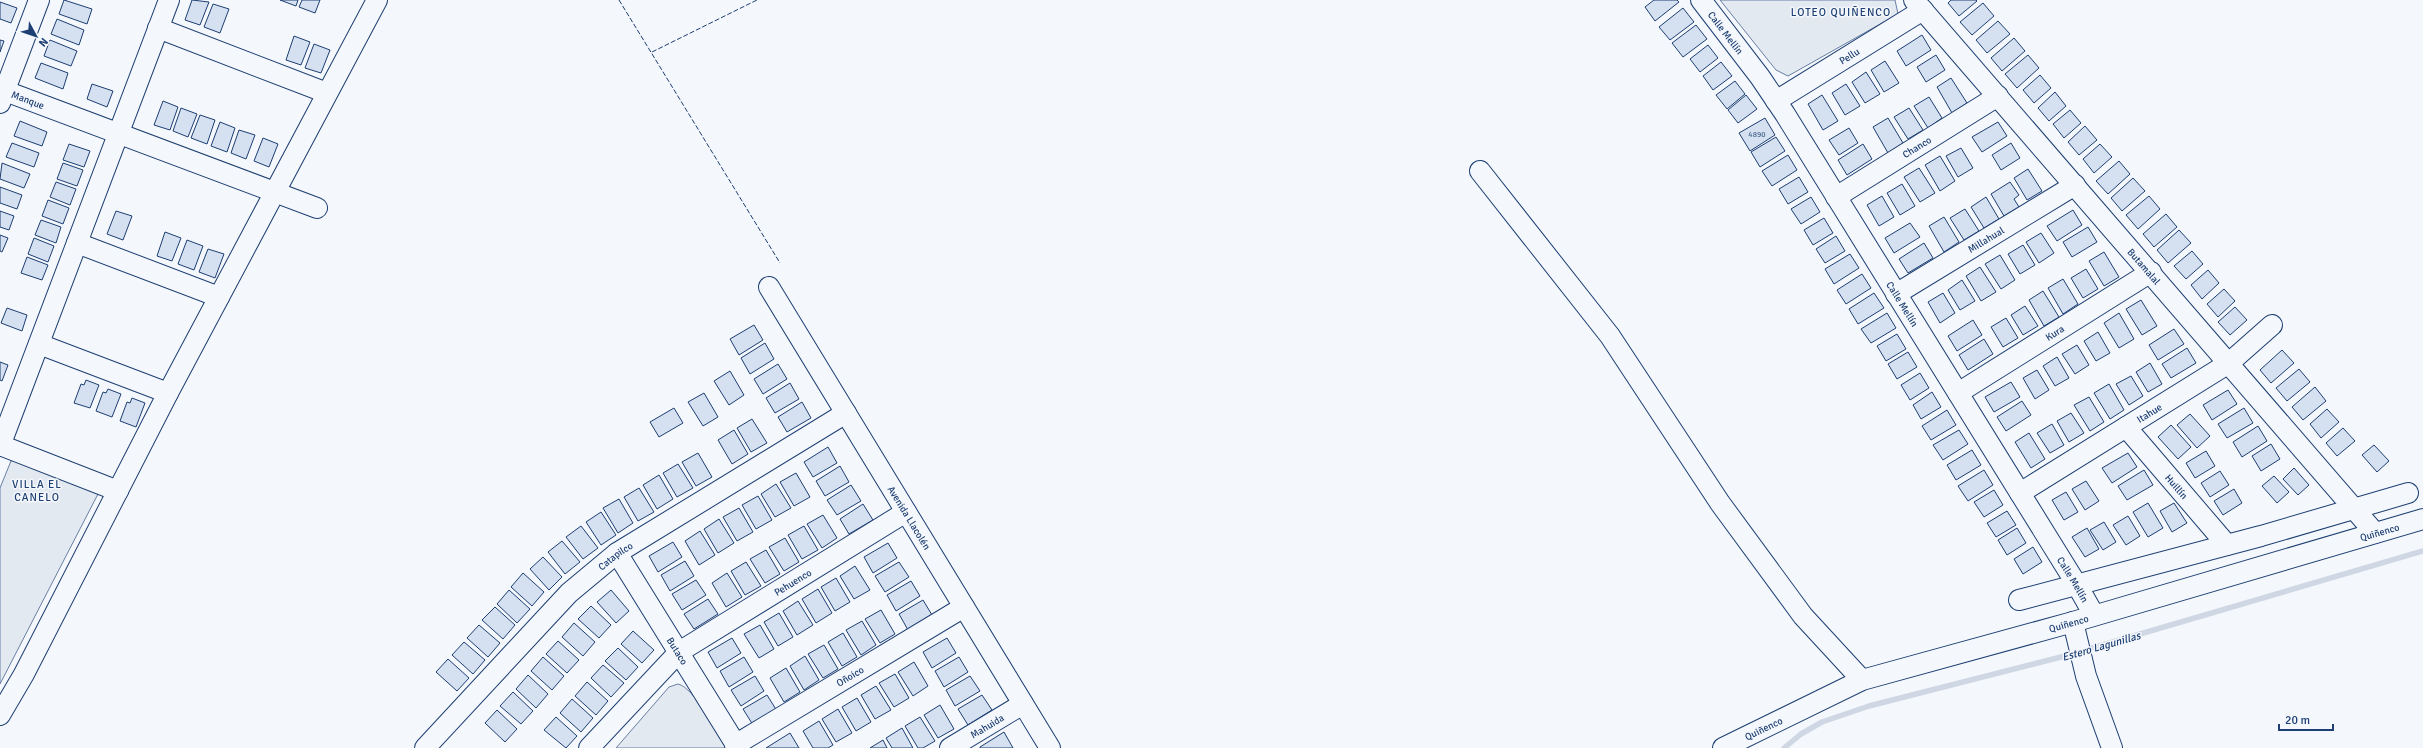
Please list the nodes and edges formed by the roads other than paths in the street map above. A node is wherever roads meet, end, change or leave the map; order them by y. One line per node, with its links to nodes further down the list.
1 (40, 0): 8 (street)
2 (169, 0): 6 (street)
3 (378, 0): 7 (street)
4 (1701, 0): 10 (street, Calle Mellín)
5 (1918, 5): 9 (street, Butamalal); 10 (street, Pellu)
6 (158, 28): 7 (street); 11 (street)
7 (327, 93): 14 (street)
8 (2, 94): 11 (street, Manque)
9 (1998, 96): 13 (street, Butamalal); 15 (street, Chanco)
10 (1776, 101): 15 (street, Calle Mellín)
11 (118, 133): 14 (street, Manque); 17 (street)
12 (1480, 171): 45 (street)
13 (2075, 185): 18 (street, Butamalal); 20 (street, Millahual)
14 (274, 192): 16 (street, Manque); 21 (street)
15 (1836, 197): 20 (street, Calle Mellín)
16 (317, 208)
17 (77, 243): 21 (street); 23 (street)
18 (2151, 272): 24 (street, Butamalal); 26 (street, Kura)
19 (769, 287): 27 (street, Avenida Llacolén)
20 (1896, 294): 26 (street, Calle Mellín)
21 (219, 297): 25 (street)
22 (2272, 325): 24 (street, Itahue)
23 (39, 344): 25 (street); 29 (street)
24 (2229, 363): 28 (street, Itahue); 33 (street, Butamalal)
25 (168, 393): 30 (street)
26 (1958, 393): 31 (street, Calle Mellín)
27 (846, 413): 34 (street, Avenida Llacolén); 38 (street, Catapilco)
28 (2126, 427): 31 (street, Itahue); 37 (street, Huillín)
29 (0, 446): 30 (street)
30 (118, 491): 47 (street)
31 (2020, 493): 39 (street, Calle Mellín)
32 (2408, 493): 33 (street)
33 (2353, 507): 36 (street, Butamalal); 37 (street)
34 (906, 512): 41 (street, Avenida Llacolén); 44 (street, Pehuenco)
35 (2423, 519): 36 (street, Quiñenco)
36 (2375, 533): 42 (street, Quiñenco)
37 (2227, 545): 39 (street)
38 (617, 553): 44 (street, Butaco); 50 (street, Catapilco)
39 (2077, 585): 40 (street); 42 (street, Calle Mellín)
40 (2019, 600)
41 (964, 607): 46 (street, Avenida Llacolén); 48 (street, Oñoico)
42 (2094, 615): 43 (street, Quiñenco)
43 (2075, 628): 45 (street, Quiñenco); 54 (street)
44 (679, 652): 48 (street, Butaco); 51 (street, Pehuenco)
45 (1862, 680): 49 (street, Quiñenco)
46 (1023, 704): 52 (street, Mahuida); 53 (street, Avenida Llacolén)
47 (0, 715)
48 (736, 746)
49 (1727, 747)
50 (425, 748)
51 (590, 748)
52 (950, 748)
53 (1050, 748)
54 (2112, 748)

